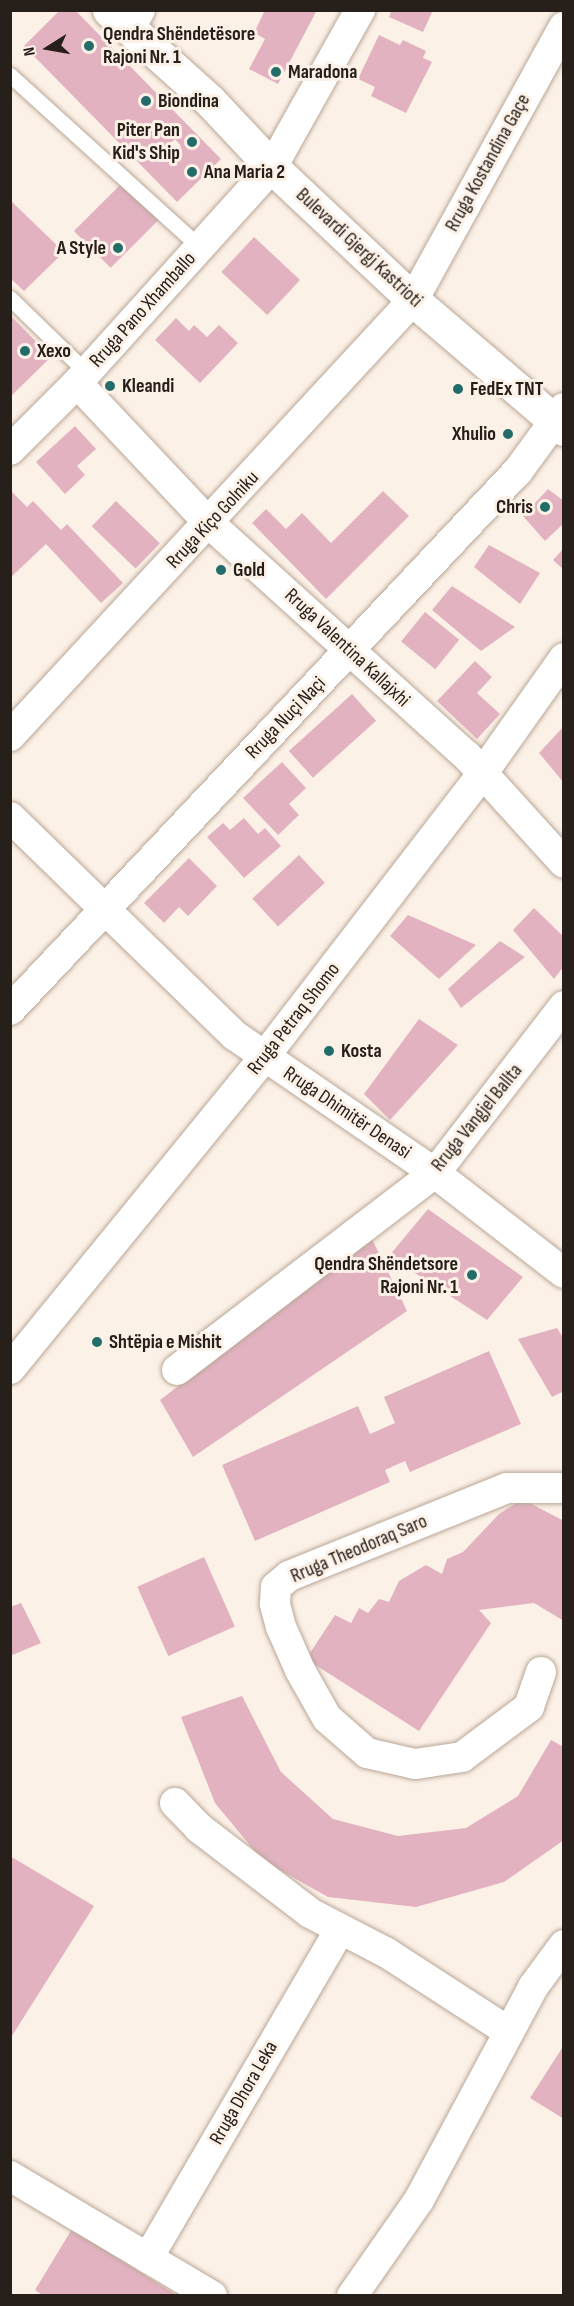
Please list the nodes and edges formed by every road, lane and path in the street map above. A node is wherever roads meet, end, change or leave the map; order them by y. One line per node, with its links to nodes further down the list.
1 (360, 10): 5 (street, Rruga Pano Xhamballo)
2 (126, 17): 5 (main road, Bulevardi Gjergj Kastrioti)
3 (564, 27): 8 (street, Rruga Kostandina Gaçe)
4 (10, 75): 6 (lane)
5 (272, 167): 6 (street, Rruga Pano Xhamballo); 8 (main road, Bulevardi Gjergj Kastrioti)
6 (200, 247): 9 (street, Rruga Pano Xhamballo)
7 (10, 298): 9 (lane)
8 (413, 300): 10 (main road, Bulevardi Gjergj Kastrioti); 12 (street, Rruga Kiço Golniku)
9 (82, 378): 11 (street, Rruga Pano Xhamballo); 12 (street, Rruga Valentina Kallajxhi)
10 (561, 419): 13 (street, Rruga Nuçi Naçi)
11 (10, 450)
12 (210, 524): 13 (street, Rruga Valentina Kallajxhi); 15 (street, Rruga Kiço Golniku)
13 (352, 650): 16 (street, Rruga Valentina Kallajxhi); 19 (street, Rruga Nuçi Naçi)
14 (564, 658): 16 (street, Rruga Petraq Shomo)
15 (10, 736)
16 (482, 774): 18 (street, Rruga Valentina Kallajxhi); 22 (street, Rruga Petraq Shomo)
17 (10, 818): 19 (street, Rruga Dhimitër Denasi)
18 (564, 863)
19 (105, 908): 21 (street, Rruga Nuçi Naçi); 22 (street, Rruga Dhimitër Denasi)
20 (564, 1006): 23 (street, Rruga Vangjel Ballta)
21 (10, 1010)
22 (265, 1056): 23 (street, Rruga Dhimitër Denasi); 25 (street, Rruga Petraq Shomo)
23 (435, 1173): 24 (street, Rruga Dhimitër Denasi); 26 (street, Rruga Vangjel Ballta)
24 (564, 1273)
25 (10, 1369)
26 (177, 1370)
27 (564, 1488): 28 (street, Rruga Theodoraq Saro)
28 (541, 1672)
29 (175, 1803): 30 (street)
30 (340, 1929): 32 (street); 34 (street, Rruga Dhora Leka)
31 (564, 1945): 32 (street)
32 (509, 2032): 36 (street)
33 (10, 2176): 34 (street)
34 (148, 2258): 35 (street)
35 (212, 2295)
36 (352, 2295)

